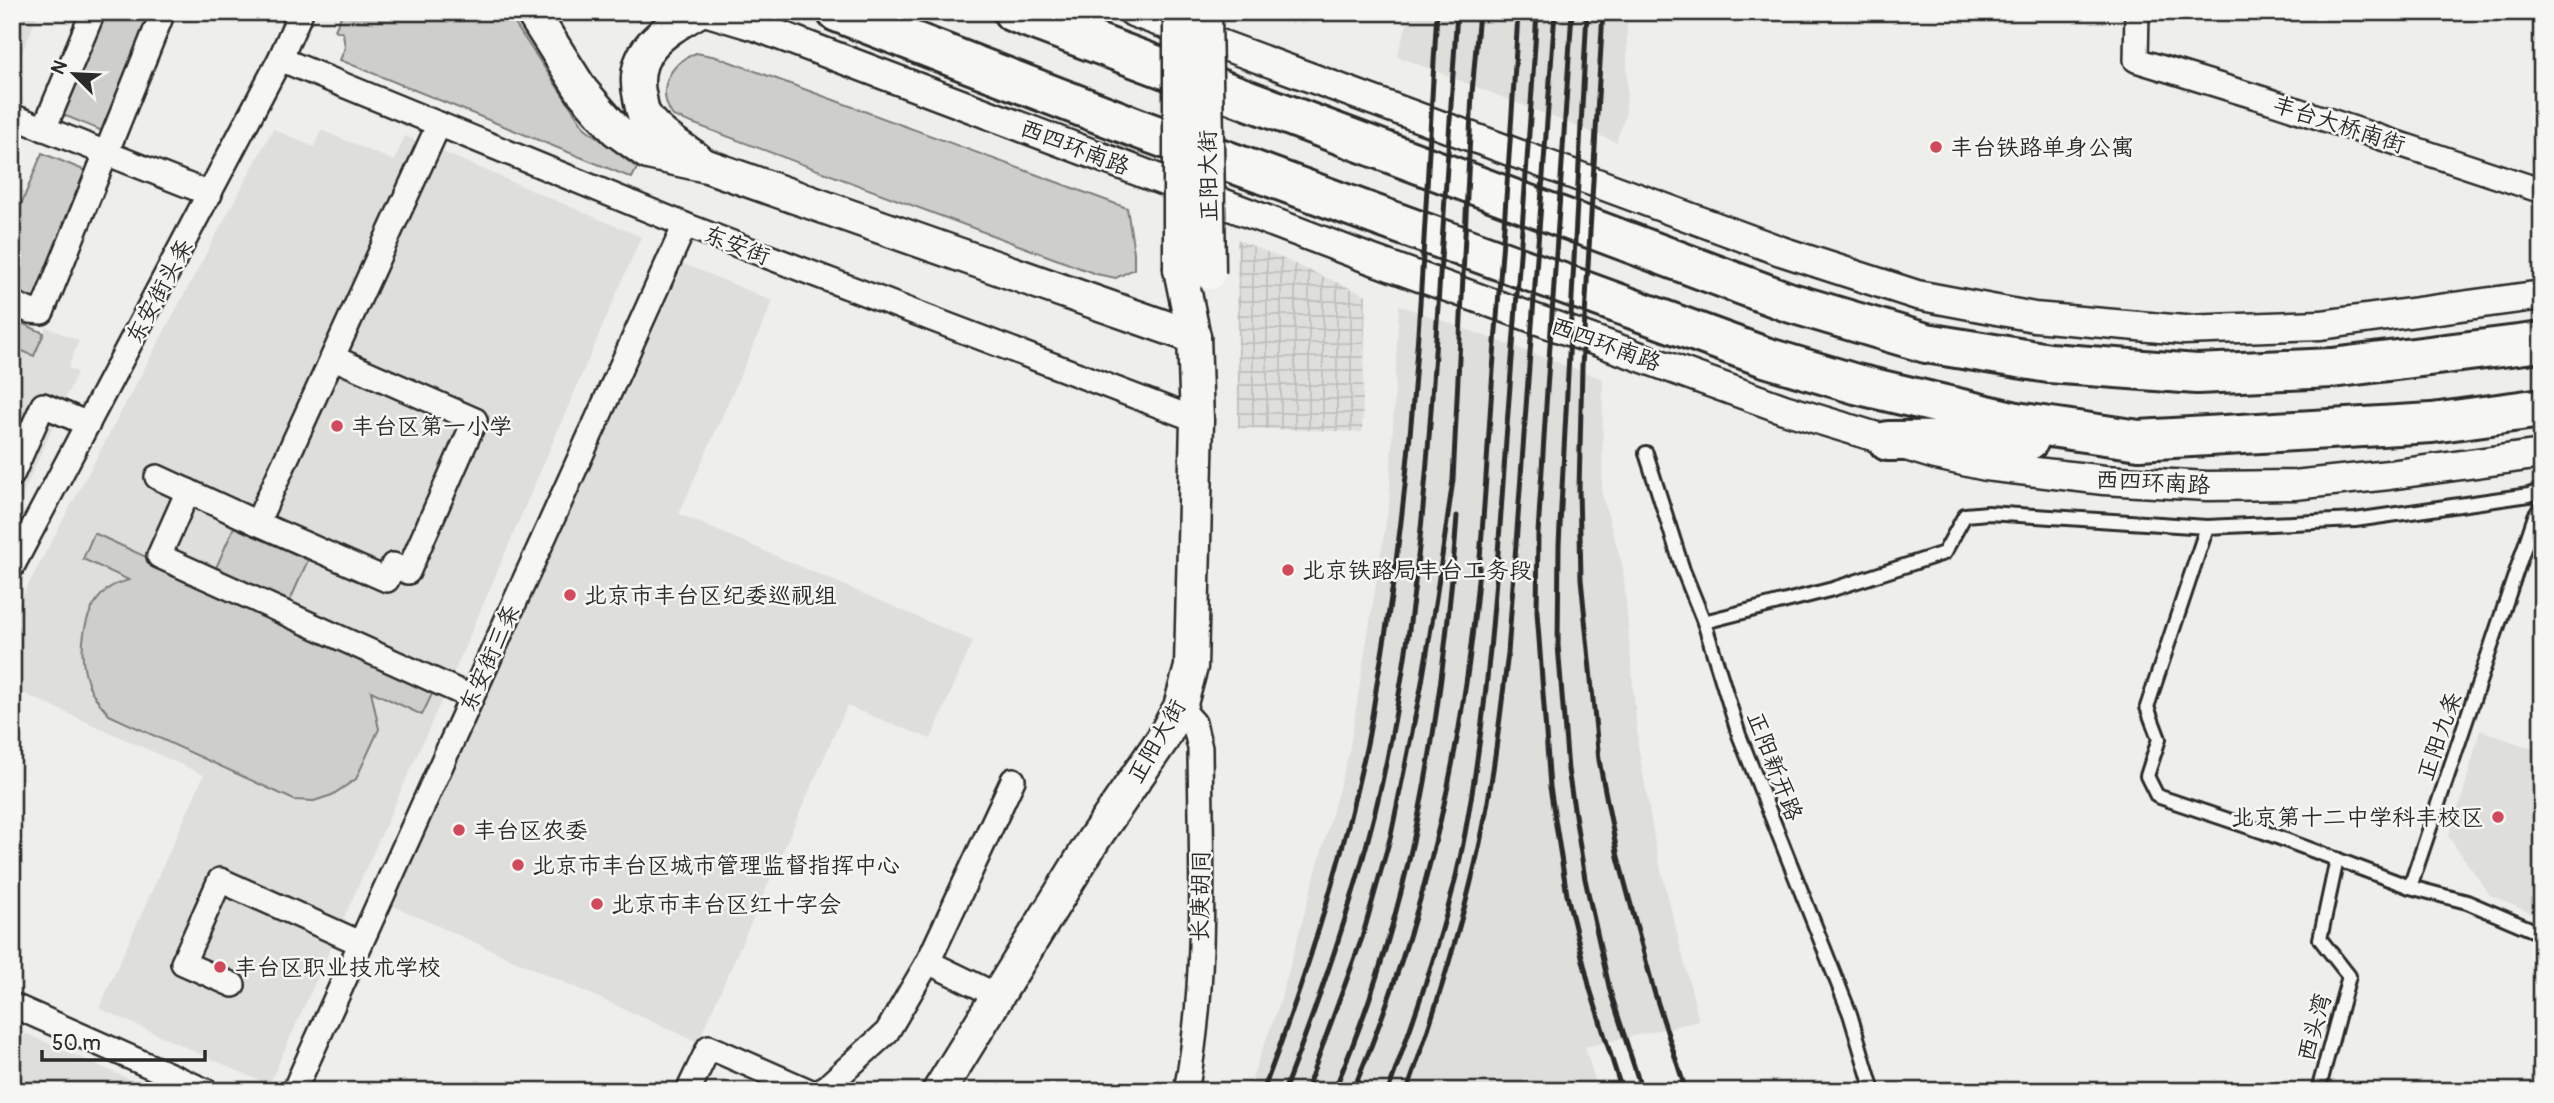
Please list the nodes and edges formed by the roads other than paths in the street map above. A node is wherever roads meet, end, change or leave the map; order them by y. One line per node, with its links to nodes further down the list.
1 (93, 12): 16 (street)
2 (163, 12): 17 (street)
3 (301, 12): 13 (street, 东安街头条)
4 (532, 12): 18 (main road)
5 (697, 12): 18 (main road)
6 (709, 12): 32 (street, 西四环南路)
7 (837, 12): 31 (highway, 西四环南路)
8 (1013, 12): 26 (highway)
9 (1133, 12): 23 (street)
10 (1180, 12): 22 (main road, 正阳大街, bridge)
11 (1205, 12): 22 (main road, 正阳大街, bridge)
12 (2137, 12): 19 (street, 丰台大桥南街)
13 (280, 59): 15 (street, 东安街); 20 (street, 东安街头条)
14 (12, 116): 16 (street)
15 (439, 124): 21 (street, 东安街); 27 (street)
16 (44, 128): 17 (street)
17 (107, 153): 20 (street); 24 (street)
18 (707, 166): 25 (main road)
19 (2542, 191)
20 (210, 194): 30 (street, 东安街头条)
21 (685, 225): 29 (street, 东安街); 44 (street, 东安街三条)
22 (1194, 271): 25 (main road, 正阳大街)
23 (2542, 295)
24 (12, 303)
25 (1194, 337): 29 (main road, 正阳大街)
26 (2542, 342)
27 (334, 358): 40 (street); 40 (street)
28 (2542, 408): 31 (highway, 西四环南路)
29 (1197, 420): 45 (main road, 正阳大街)
30 (88, 424): 35 (street); 42 (street, 东安街头条)
31 (2139, 440): 32 (highway)
32 (1888, 441): 34 (street, 西四环南路)
33 (1646, 453): 43 (lane, 正阳新开路)
34 (2542, 454)
35 (12, 475)
36 (157, 477): 38 (street)
37 (2542, 490): 41 (lane)
38 (188, 491): 40 (street); 44 (street)
39 (2542, 506): 48 (lane, 正阳九条)
40 (257, 523)
41 (2207, 527): 43 (lane); 47 (lane)
42 (15, 556)
43 (1704, 622): 62 (lane, 正阳新开路)
44 (471, 696): 50 (street, 东安街三条)
45 (1180, 706): 53 (main road, 正阳大街); 61 (street, 长庚胡同)
46 (1013, 780): 51 (street)
47 (2337, 859): 48 (lane); 63 (lane, 西头湾)
48 (2410, 887): 49 (lane)
49 (2542, 934)
50 (360, 943): 52 (street); 56 (street, 东安街三条)
51 (928, 962): 53 (street); 59 (street)
52 (233, 985)
53 (998, 996): 60 (main road, 正阳大街)
54 (12, 1005): 55 (street)
55 (206, 1091)
56 (294, 1091)
57 (688, 1091): 58 (street)
58 (809, 1091)
59 (822, 1091)
60 (939, 1091)
61 (1185, 1091)
62 (1873, 1091)
63 (2318, 1091)

